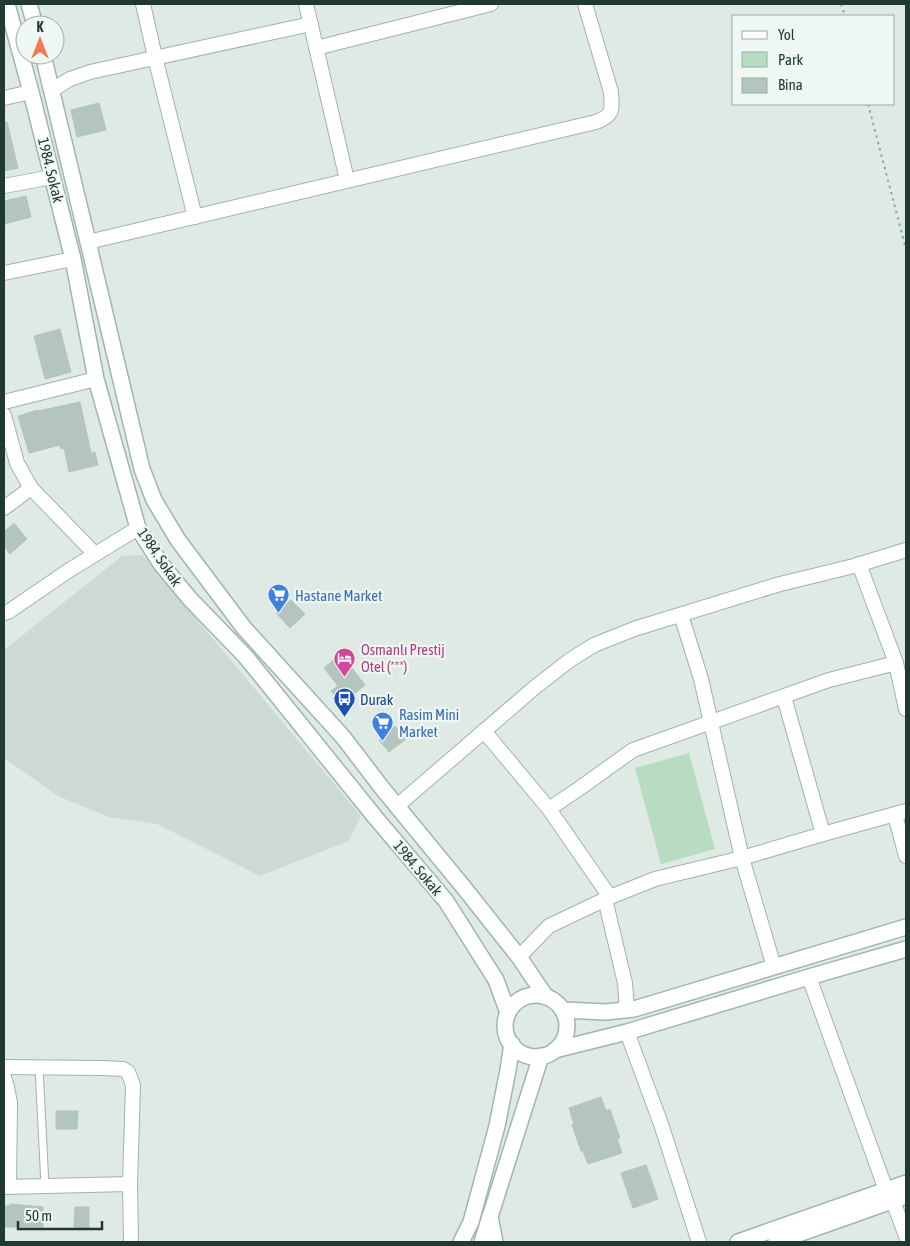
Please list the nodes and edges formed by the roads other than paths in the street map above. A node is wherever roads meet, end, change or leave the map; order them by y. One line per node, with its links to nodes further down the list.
1 (7, 4): 11 (main road, 1984. Sokak)
2 (143, 4): 8 (street)
3 (306, 4): 6 (street)
4 (491, 4): 7 (street)
5 (585, 4): 14 (street)
6 (310, 24): 7 (street); 8 (street)
7 (316, 48): 14 (street)
8 (155, 57): 10 (street); 16 (street)
9 (46, 65): 10 (main road)
10 (52, 90): 17 (main road)
11 (31, 92): 12 (street); 13 (main road, 1984. Sokak)
12 (4, 98)
13 (52, 177): 15 (street); 18 (main road, 1984. Sokak)
14 (347, 180): 16 (street)
15 (4, 186)
16 (194, 217): 17 (street)
17 (88, 242): 23 (main road)
18 (73, 259): 19 (street); 20 (main road, 1984. Sokak)
19 (4, 273)
20 (96, 379): 21 (street); 25 (main road, 1984. Sokak)
21 (4, 402)
22 (4, 415): 24 (street)
23 (148, 484): 25 (main road); 38 (main road)
24 (31, 488): 26 (street); 29 (street)
25 (127, 491): 27 (main road, 1984. Sokak)
26 (4, 508)
27 (138, 528): 29 (street); 53 (main road, 1984. Sokak)
28 (906, 550): 30 (street)
29 (95, 554): 31 (street)
30 (859, 564): 32 (street); 33 (street)
31 (4, 613)
32 (681, 615): 36 (street); 37 (street)
33 (896, 663): 34 (street); 35 (street)
34 (784, 697): 36 (street); 41 (street)
35 (906, 709)
36 (711, 722): 39 (street); 43 (street)
37 (484, 731): 38 (street); 39 (street)
38 (397, 806): 47 (main road)
39 (549, 809): 44 (street)
40 (901, 813): 41 (street); 42 (street)
41 (823, 834): 43 (street)
42 (906, 856)
43 (742, 858): 44 (street); 48 (street)
44 (607, 898): 47 (street); 52 (street)
45 (906, 927): 48 (main road)
46 (906, 949): 49 (main road)
47 (519, 957): 50 (main road)
48 (774, 967): 52 (main road)
49 (809, 977): 54 (main road); 64 (street)
50 (546, 996): 51 (main road); 53 (main road)
51 (563, 1010): 52 (main road); 56 (main road)
52 (627, 1010)
53 (508, 1012): 55 (main road)
54 (627, 1032): 56 (main road); 71 (street)
55 (512, 1044): 56 (main road); 68 (main road)
56 (548, 1053): 65 (main road)
57 (4, 1067): 58 (street)
58 (39, 1068): 61 (street); 62 (lane)
59 (4, 1077): 63 (street)
60 (906, 1183): 64 (main road)
61 (130, 1184): 62 (street); 67 (street)
62 (45, 1186): 63 (street)
63 (6, 1187)
64 (895, 1196): 66 (street); 72 (main road); 73 (main road)
65 (490, 1216): 69 (main road); 70 (main road)
66 (906, 1236)
67 (131, 1242)
68 (462, 1242)
69 (482, 1242)
70 (496, 1242)
71 (699, 1242)
72 (738, 1242)
73 (776, 1242)

